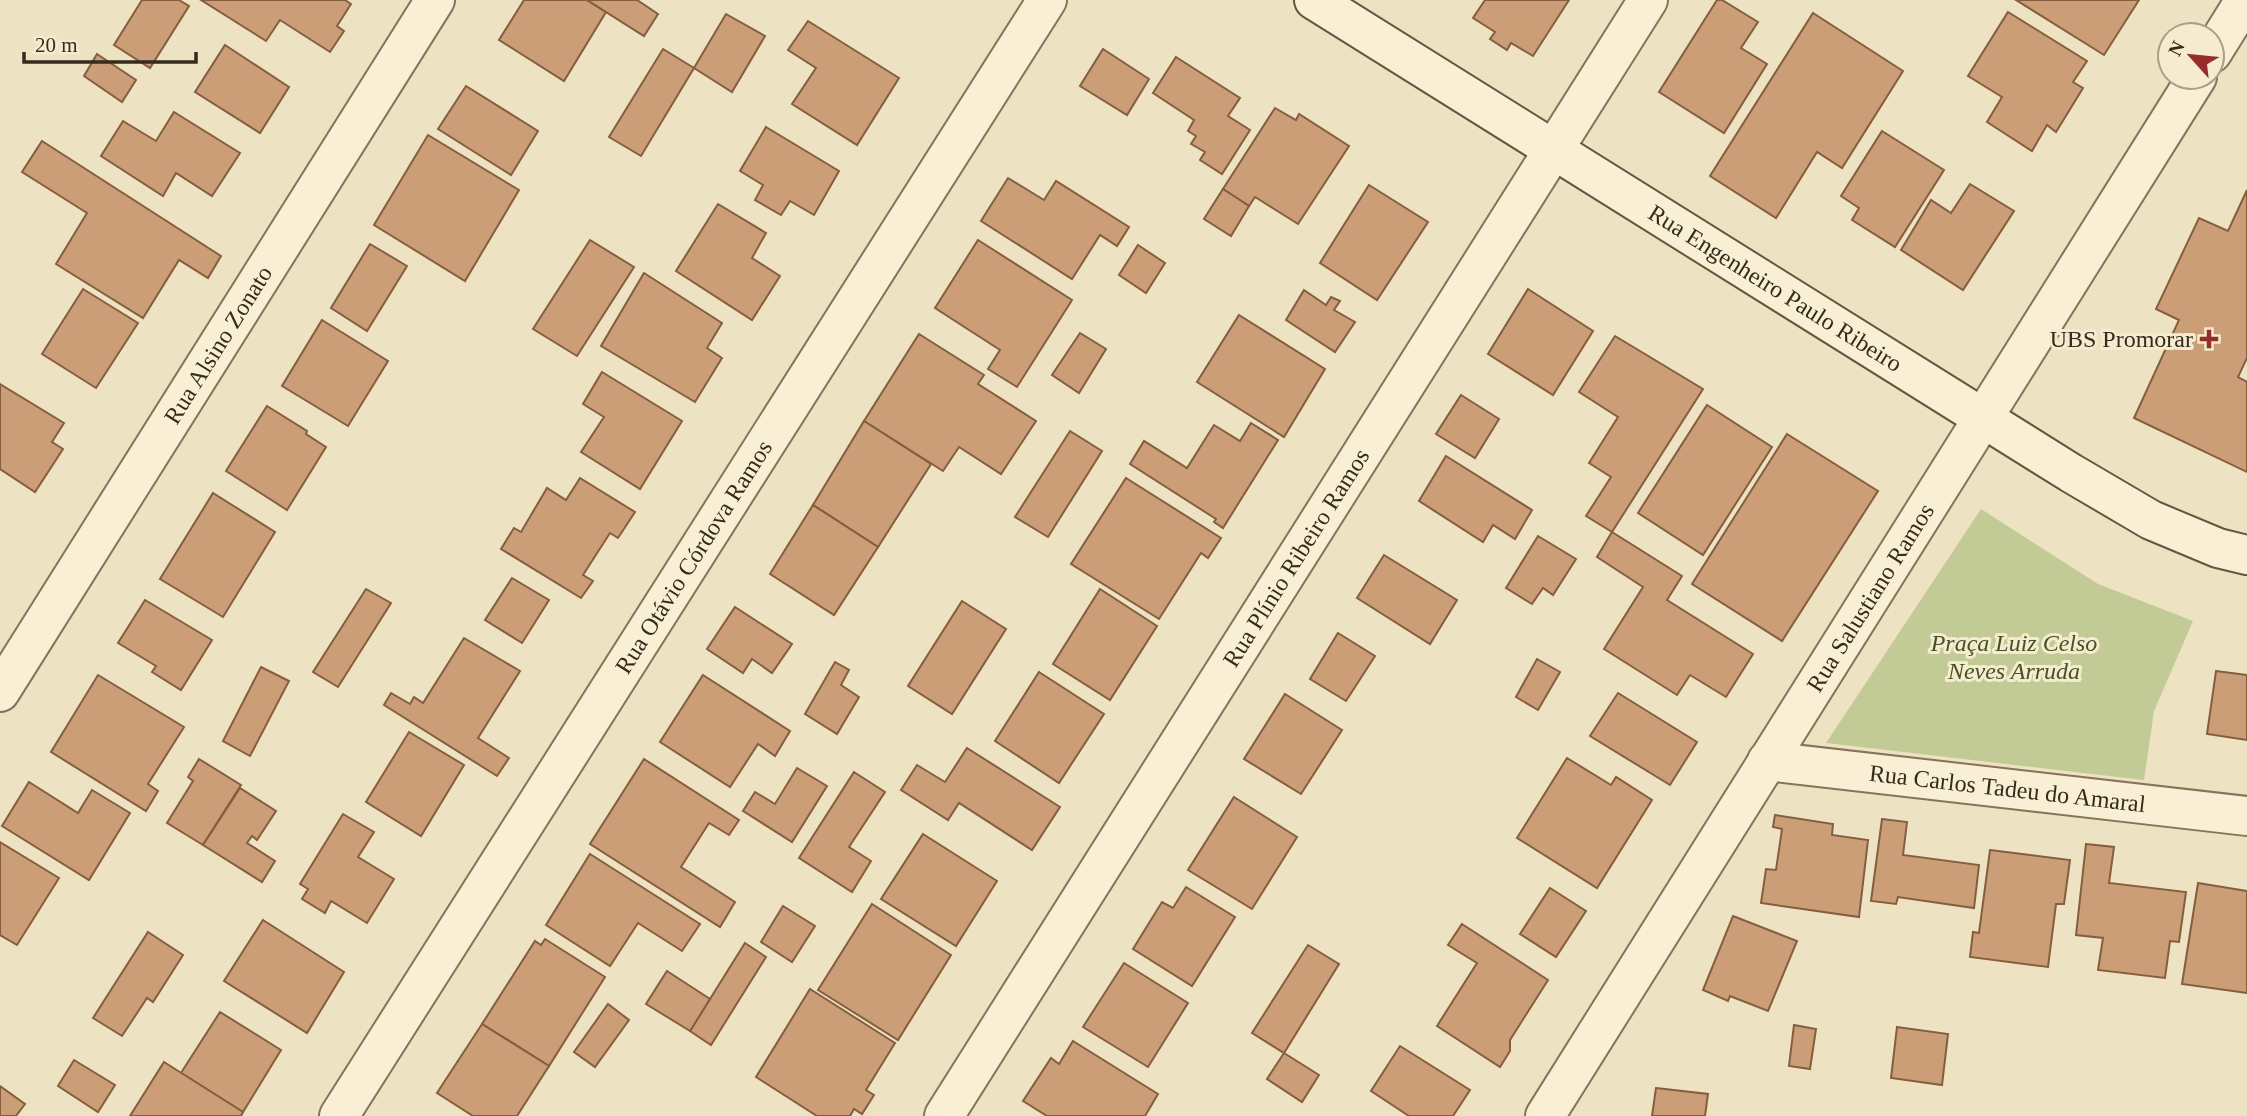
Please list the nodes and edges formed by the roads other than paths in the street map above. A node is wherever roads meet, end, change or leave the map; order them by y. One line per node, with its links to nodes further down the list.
1 (435, 0): 11 (street, Rua Alsino Zonato)
2 (1048, 0): 14 (street, Rua Otávio Córdova Ramos)
3 (1314, 0): 8 (street, Rua Engenheiro Paulo Ribeiro)
4 (1648, 0): 8 (street, Rua Plínio Ribeiro Ramos)
5 (2245, 0): 6 (street)
6 (2226, 30)
7 (2188, 91): 9 (street, Rua Salustiano Ramos)
8 (1554, 150): 9 (street, Rua Engenheiro Paulo Ribeiro); 15 (street, Rua Plínio Ribeiro Ramos)
9 (1983, 418): 10 (street, Rua Engenheiro Paulo Ribeiro); 12 (street, Rua Salustiano Ramos)
10 (2247, 555)
11 (0, 692)
12 (1767, 761): 13 (street, Rua Carlos Tadeu do Amaral); 16 (street, Rua Salustiano Ramos)
13 (2247, 817)
14 (339, 1116)
15 (944, 1116)
16 (1545, 1116)

